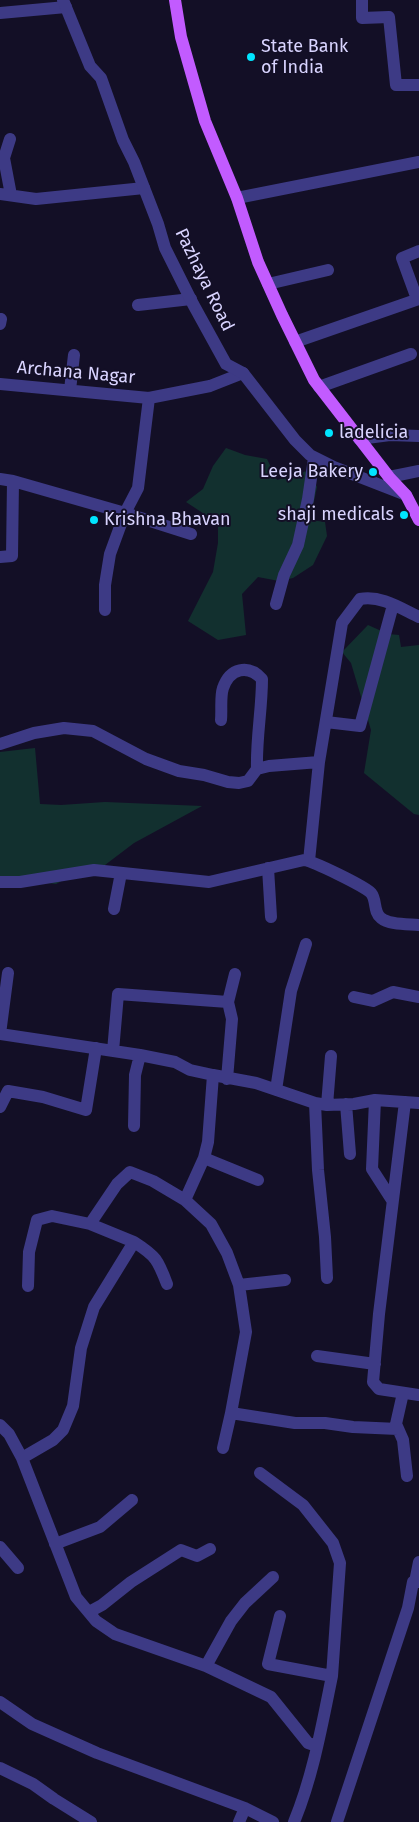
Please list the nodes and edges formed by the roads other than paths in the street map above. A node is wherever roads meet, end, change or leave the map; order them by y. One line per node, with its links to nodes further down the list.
1 (175, 0): 10 (main road)
2 (362, 0): 5 (street)
3 (65, 4): 4 (street); 8 (street, Pazhaya Road)
4 (0, 13)
5 (419, 85)
6 (10, 140): 9 (street)
7 (419, 162): 10 (street)
8 (144, 188): 9 (street); 15 (street, Pazhaya Road)
9 (5, 195)
10 (236, 198): 13 (main road)
11 (419, 251): 14 (street)
12 (328, 270): 13 (street)
13 (268, 284): 19 (main road)
14 (418, 299): 19 (street)
15 (191, 300): 16 (street); 22 (street, Pazhaya Road)
16 (138, 306)
17 (1, 319): 18 (street)
18 (0, 324)
19 (295, 342): 24 (main road)
20 (411, 354): 24 (street)
21 (74, 355): 25 (street)
22 (243, 374): 26 (street, Archana Nagar); 29 (street, Pazhaya Road)
23 (0, 384): 25 (street, Archana Nagar)
24 (319, 387): 28 (main road)
25 (70, 390): 26 (street, Archana Nagar)
26 (149, 398): 35 (street, Archana Nagar)
27 (419, 436): 28 (street)
28 (359, 439): 31 (main road)
29 (314, 458): 34 (street, Pazhaya Road); 39 (street)
30 (419, 472): 31 (street)
31 (389, 477): 34 (main road)
32 (0, 479): 33 (street)
33 (13, 481): 35 (street); 38 (street)
34 (406, 495): 36 (main road)
35 (125, 513): 37 (street); 41 (street, Archana Nagar)
36 (419, 520)
37 (191, 534)
38 (0, 557)
39 (276, 604)
40 (393, 605): 42 (street); 44 (street); 44 (street)
41 (105, 610)
42 (419, 617)
43 (221, 720): 47 (street)
44 (326, 722): 46 (street)
45 (0, 744): 47 (street)
46 (319, 762): 47 (street); 48 (street)
47 (257, 769)
48 (310, 861): 49 (street); 54 (street)
49 (268, 868): 50 (street); 53 (street)
50 (121, 873): 51 (street); 52 (street)
51 (0, 882)
52 (114, 909)
53 (271, 917)
54 (419, 925)
55 (306, 944): 68 (street)
56 (8, 973): 61 (street)
57 (235, 974): 60 (street)
58 (354, 997): 59 (street)
59 (419, 997)
60 (228, 1002): 63 (street); 67 (street)
61 (0, 1034): 62 (street)
62 (96, 1048): 63 (street); 74 (street)
63 (113, 1050): 64 (street)
64 (140, 1055): 66 (street); 75 (street)
65 (331, 1056): 72 (street)
66 (212, 1075): 67 (street); 77 (street)
67 (227, 1079): 68 (street)
68 (276, 1090): 72 (street)
69 (375, 1100): 70 (street); 73 (street); 80 (street)
70 (405, 1102): 71 (street); 80 (street)
71 (419, 1103)
72 (321, 1104): 73 (street); 83 (street)
73 (346, 1104): 76 (street)
74 (0, 1107)
75 (134, 1126)
76 (350, 1154)
77 (204, 1158): 78 (street); 79 (street)
78 (258, 1180)
79 (185, 1200): 81 (street); 87 (street)
80 (392, 1200): 89 (street)
81 (90, 1224): 82 (street); 86 (street)
82 (134, 1242): 85 (street); 96 (street)
83 (327, 1278)
84 (285, 1280): 87 (street)
85 (167, 1284)
86 (28, 1286)
87 (239, 1286): 92 (street)
88 (317, 1356): 89 (street)
89 (375, 1364): 90 (street)
90 (403, 1393): 91 (street); 94 (street)
91 (419, 1395)
92 (231, 1413): 94 (street); 95 (street)
93 (0, 1425): 96 (street)
94 (398, 1429): 98 (street)
95 (223, 1448)
96 (22, 1458): 100 (street)
97 (260, 1473): 110 (street)
98 (407, 1476)
99 (132, 1500): 100 (street)
100 (55, 1544): 107 (street)
101 (0, 1547): 104 (street)
102 (210, 1549): 107 (street)
103 (419, 1562): 106 (street)
104 (18, 1568)
105 (273, 1577): 109 (street)
106 (417, 1582): 119 (street)
107 (89, 1612): 109 (street)
108 (280, 1616): 110 (street)
109 (206, 1666): 112 (street)
110 (332, 1676): 112 (street)
111 (0, 1702): 114 (street)
112 (317, 1746): 118 (street)
113 (0, 1768): 115 (street)
114 (246, 1808): 116 (street); 117 (street)
115 (91, 1822)
116 (239, 1822)
117 (273, 1822)
118 (294, 1822)
119 (337, 1822)

